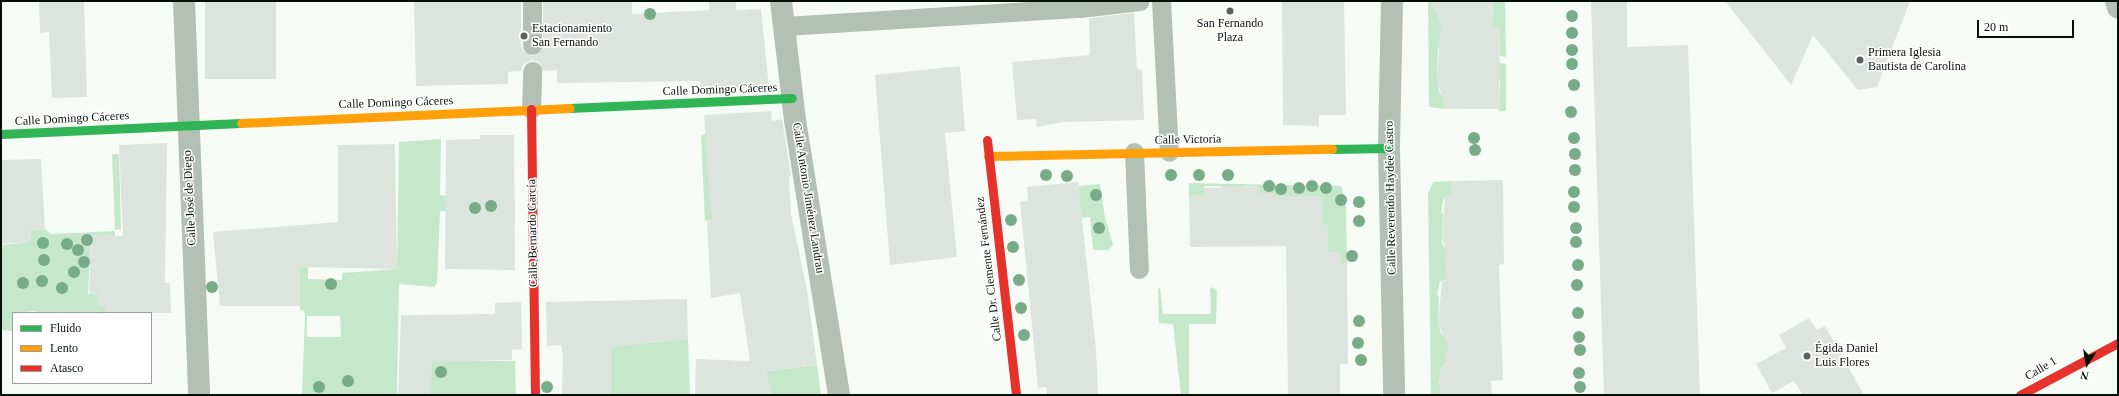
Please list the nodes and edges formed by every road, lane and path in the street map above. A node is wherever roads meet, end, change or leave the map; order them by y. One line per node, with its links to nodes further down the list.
1 (184, 1): 13 (street, Calle José de Diego)
2 (532, 1): 9 (lane)
3 (781, 1): 8 (street, Calle Antonio Jiménez Landrau)
4 (1140, 1): 7 (lane)
5 (1161, 1): 18 (lane)
6 (1392, 1): 16 (street, Calle Reverendo Haydée Castro)
7 (916, 8): 8 (lane)
8 (784, 26): 11 (street, Calle Antonio Jiménez Landrau)
9 (532, 45)
10 (532, 71): 12 (lane, Calle Bernardo García)
11 (792, 98): 12 (street, Calle Domingo Cáceres); 24 (street, Calle Antonio Jiménez Landrau)
12 (531, 109): 13 (street, Calle Domingo Cáceres); 23 (street, Calle Bernardo García)
13 (187, 126): 14 (street, Calle Domingo Cáceres); 22 (street, Calle José de Diego)
14 (1, 134)
15 (987, 140): 19 (street, Calle Dr. Clemente Fernández)
16 (1389, 148): 18 (street, Calle Victoria); 26 (street, Calle Reverendo Haydée Castro)
17 (1134, 152): 18 (street, Calle Victoria); 19 (street, Calle Victoria); 20 (lane)
18 (1169, 152)
19 (988, 156): 25 (street, Calle Dr. Clemente Fernández)
20 (1139, 269)
21 (2118, 343): 27 (street, Calle 1)
22 (199, 395)
23 (535, 395)
24 (839, 395)
25 (1016, 395)
26 (1394, 395)
27 (2020, 395)

